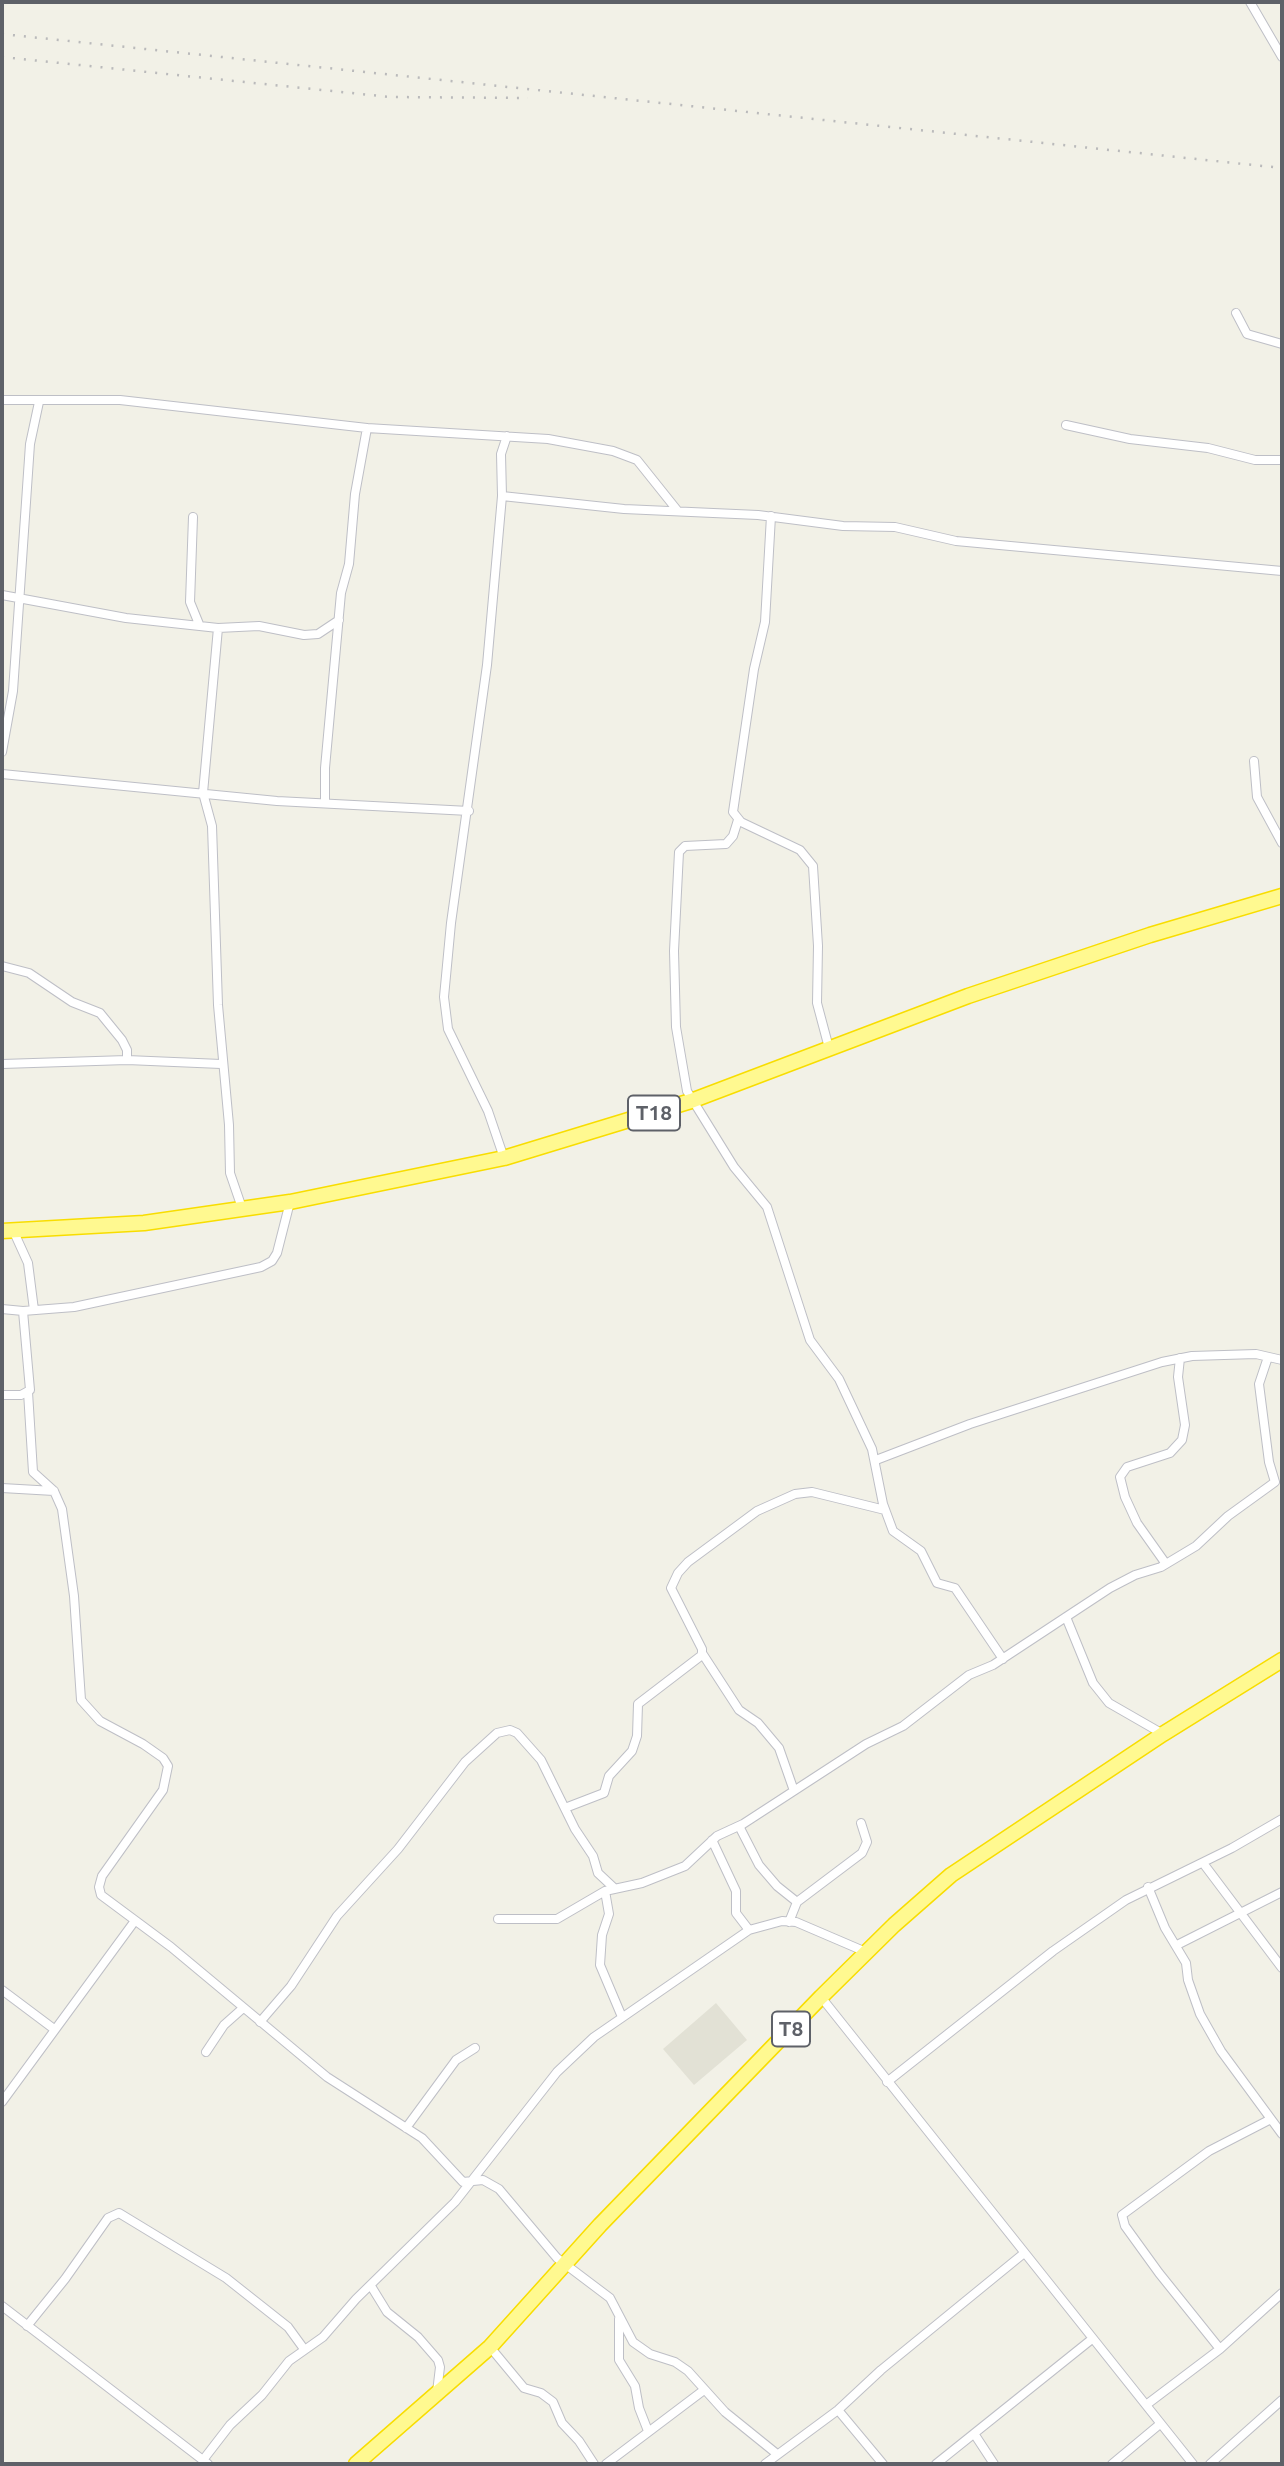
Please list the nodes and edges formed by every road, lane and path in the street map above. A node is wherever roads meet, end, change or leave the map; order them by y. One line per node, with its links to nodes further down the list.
1 (1250, 2): 2 (street)
2 (1282, 57)
3 (1236, 313): 4 (street)
4 (1282, 344)
5 (2, 400): 6 (street)
6 (39, 402): 8 (street); 19 (street)
7 (1066, 425): 12 (street)
8 (367, 428): 9 (street); 20 (street)
9 (489, 435): 10 (street); 11 (street)
10 (507, 436): 11 (street); 14 (street)
11 (501, 454): 13 (street)
12 (1282, 460)
13 (502, 496): 14 (street); 28 (street)
14 (677, 510): 15 (street)
15 (771, 516): 17 (street); 29 (street)
16 (193, 517): 21 (street)
17 (1282, 571)
18 (2, 595): 19 (street)
19 (18, 599): 21 (street); 23 (street)
20 (339, 621): 22 (street); 27 (street)
21 (199, 624): 22 (street)
22 (218, 628): 26 (street)
23 (2, 752)
24 (1254, 761): 30 (street)
25 (2, 774): 26 (street)
26 (203, 793): 27 (street); 36 (street)
27 (325, 803): 28 (street)
28 (469, 811): 38 (street)
29 (738, 820): 33 (street); 37 (street)
30 (1282, 843)
31 (1282, 896): 33 (highway, T18)
32 (2, 966): 34 (street)
33 (829, 1048): 37 (highway, T18)
34 (127, 1060): 35 (street); 36 (street)
35 (2, 1064)
36 (221, 1064): 40 (street)
37 (691, 1101): 38 (highway, T18); 50 (street)
38 (504, 1158): 39 (highway, T18)
39 (290, 1202): 40 (highway, T18); 43 (street)
40 (242, 1209): 41 (highway, T18)
41 (8, 1231): 43 (street)
42 (2, 1309): 44 (street)
43 (34, 1310): 44 (street)
44 (23, 1311): 48 (street)
45 (1268, 1357): 46 (street); 47 (street); 54 (street)
46 (1180, 1358): 50 (street); 54 (street)
47 (1282, 1360)
48 (28, 1392): 49 (street); 52 (street)
49 (2, 1395)
50 (876, 1460): 53 (street)
51 (2, 1488): 52 (street)
52 (54, 1491): 73 (street)
53 (885, 1510): 56 (street); 57 (street)
54 (1166, 1564): 55 (street)
55 (1066, 1617): 57 (street); 59 (street)
56 (702, 1653): 60 (street); 61 (street)
57 (1003, 1659): 60 (street)
58 (1282, 1660): 59 (highway, T8)
59 (1163, 1734): 77 (highway, T8)
60 (793, 1788): 64 (street)
61 (565, 1808): 68 (street); 83 (street)
62 (1282, 1819): 66 (street)
63 (861, 1823): 70 (street)
64 (738, 1826): 65 (street); 70 (street)
65 (712, 1840): 68 (street); 75 (street)
66 (1203, 1863): 67 (street); 71 (street)
67 (1148, 1888): 76 (street); 87 (street)
68 (609, 1889): 72 (street); 82 (street)
69 (1282, 1892): 71 (street)
70 (797, 1902): 74 (street)
71 (1243, 1914): 76 (street); 78 (street)
72 (498, 1919)
73 (134, 1922): 81 (street); 84 (street)
74 (789, 1922): 75 (street); 77 (street)
75 (750, 1930): 82 (street)
76 (1177, 1945): 89 (street)
77 (866, 1952): 80 (highway, T8)
78 (1282, 1968)
79 (2, 1990): 84 (street)
80 (821, 1997): 87 (street); 94 (highway, T8)
81 (242, 2008): 83 (street); 86 (street)
82 (622, 2017): 92 (street)
83 (260, 2022): 90 (street)
84 (54, 2029): 88 (street)
85 (475, 2048): 90 (street)
86 (206, 2052)
87 (887, 2081): 93 (street)
88 (2, 2102)
89 (1271, 2119): 91 (street); 103 (street)
90 (407, 2127): 92 (street)
91 (1282, 2134)
92 (471, 2183): 94 (street); 95 (street)
93 (1023, 2254): 100 (street); 108 (street)
94 (565, 2266): 98 (street); 101 (highway, T8)
95 (371, 2286): 102 (street); 105 (street)
96 (1282, 2293): 103 (street)
97 (2, 2306): 99 (street)
98 (620, 2315): 104 (street); 110 (street)
99 (27, 2326): 102 (street); 113 (street)
100 (1092, 2339): 107 (street); 111 (street)
101 (490, 2347): 105 (highway, T8); 115 (street)
102 (304, 2349): 113 (street)
103 (1220, 2349): 107 (street)
104 (704, 2390): 110 (street); 112 (street)
105 (437, 2396): 114 (highway, T8)
106 (1282, 2400): 123 (street)
107 (1146, 2405): 109 (street)
108 (838, 2410): 112 (street); 118 (street)
109 (1160, 2424): 121 (street); 122 (street)
110 (648, 2431): 116 (street)
111 (975, 2435): 119 (street); 120 (street)
112 (777, 2454): 117 (street)
113 (205, 2462)
114 (356, 2464)
115 (594, 2464)
116 (606, 2464)
117 (765, 2464)
118 (883, 2464)
119 (936, 2464)
120 (995, 2464)
121 (1112, 2464)
122 (1193, 2464)
123 (1210, 2464)

